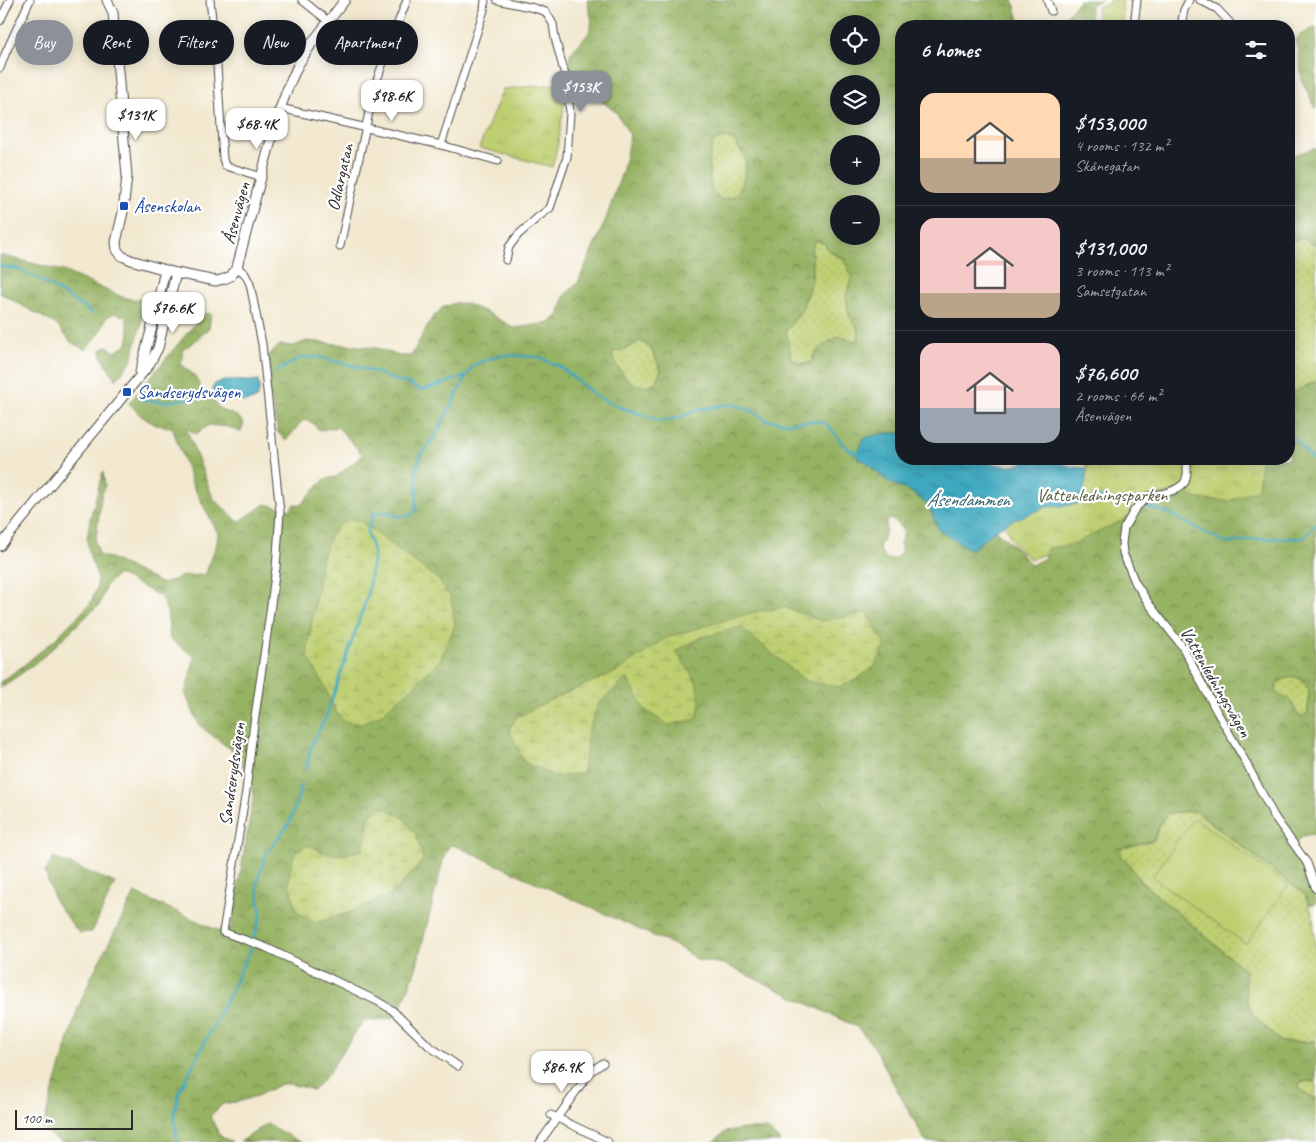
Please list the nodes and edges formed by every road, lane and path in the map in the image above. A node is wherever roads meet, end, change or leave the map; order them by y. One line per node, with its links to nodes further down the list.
1 (10, 0): 20 (street)
2 (30, 0): 22 (street)
3 (107, 0): 31 (street, Åsenvägen)
4 (210, 0): 27 (street)
5 (302, 0): 15 (street)
6 (345, 0): 16 (street, Åsenvägen)
7 (407, 0): 24 (street, Odlargatan)
8 (485, 0): 25 (street)
9 (497, 0): 29 (street)
10 (1047, 0): 14 (street)
11 (1137, 0): 17 (street)
12 (1189, 0): 18 (street)
13 (1200, 0): 19 (street)
14 (1051, 11)
15 (327, 20)
16 (329, 20)
17 (1135, 20)
18 (1182, 20)
19 (1227, 20)
20 (0, 21)
21 (316, 39): 23 (street, Åsenvägen)
22 (0, 68)
23 (280, 108): 24 (street); 27 (street, Åsenvägen)
24 (367, 128): 25 (street); 28 (street, Odlargatan)
25 (442, 145): 26 (street)
26 (498, 161)
27 (262, 177): 30 (street, Åsenvägen)
28 (340, 246)
29 (506, 260)
30 (237, 267): 32 (street, Åsenvägen); 38 (street, Sandserydsvägen)
31 (165, 270): 32 (street, Åsenvägen); 33 (street)
32 (176, 273): 33 (street)
33 (137, 378): 35 (street)
34 (1187, 465): 36 (street, Vattenledningsvägen)
35 (0, 546)
36 (1316, 889)
37 (604, 1064): 39 (street)
38 (458, 1066)
39 (554, 1117): 40 (street); 41 (street)
40 (540, 1142)
41 (608, 1142)

